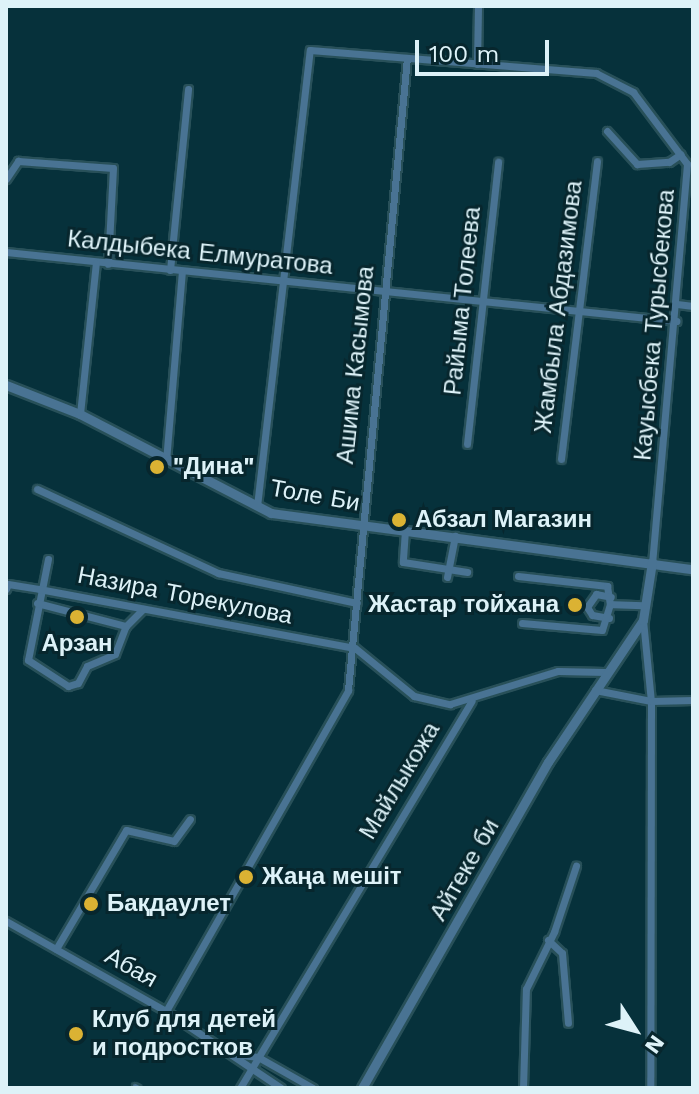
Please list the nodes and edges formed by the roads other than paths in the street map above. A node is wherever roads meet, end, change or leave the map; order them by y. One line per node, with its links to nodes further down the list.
1 (478, 6): 3 (street)
2 (407, 58): 3 (street, Кауысбека Турысбекова); 15 (street, Кауысбека Турысбекова); 16 (street, Ашима Касымова)
3 (477, 64): 6 (street, Кауысбека Турысбекова)
4 (188, 89): 13 (street)
5 (607, 131): 6 (street)
6 (681, 154): 18 (street, Кауысбека Турысбекова)
7 (597, 161): 20 (street, Жамбыла Абдазимова)
8 (498, 162): 17 (street, Райыма Толеева)
9 (6, 179): 12 (street)
10 (6, 252): 11 (street, Калдыбека Елмуратова)
11 (96, 263): 12 (street, Калдыбека Елмуратова); 23 (street)
12 (108, 264): 13 (street, Калдыбека Елмуратова)
13 (170, 270): 14 (street, Калдыбека Елмуратова)
14 (182, 272): 15 (street, Калдыбека Елмуратова); 26 (street)
15 (282, 280): 16 (street, Калдыбека Елмуратова); 28 (street)
16 (383, 292): 17 (street, Калдыбека Елмуратова); 29 (street, Ашима Касымова)
17 (484, 300): 20 (street, Калдыбека Елмуратова); 24 (street, Райыма Толеева)
18 (677, 304): 19 (street); 21 (street, Кауысбека Турысбекова)
19 (693, 306)
20 (580, 311): 21 (street, Калдыбека Елмуратова); 25 (street, Жамбыла Абдазимова)
21 (676, 321): 33 (street, Кауысбека Турысбекова)
22 (7, 387): 23 (street, Толе Би)
23 (80, 414): 26 (street, Толе Би)
24 (467, 444)
25 (561, 459)
26 (166, 461): 28 (street, Толе Би)
27 (37, 489): 42 (street, Назира Торекулова)
28 (257, 506): 29 (street, Толе Би)
29 (360, 525): 30 (street, Толе Би); 42 (street, Ашима Касымова)
30 (405, 530): 31 (street, Толе Би); 36 (street)
31 (455, 536): 33 (street, Толе Би); 36 (street)
32 (48, 559): 39 (street)
33 (648, 561): 34 (street, Толе Би); 43 (street)
34 (693, 569)
35 (467, 572): 36 (street)
36 (448, 573)
37 (518, 576): 40 (street)
38 (7, 586): 39 (street, Назира Торекулова)
39 (39, 589): 41 (street); 44 (street, Назира Торекулова)
40 (611, 600): 43 (street); 45 (street); 45 (street)
41 (37, 603): 48 (street); 48 (street)
42 (357, 603): 49 (street, Ашима Касымова)
43 (646, 605): 46 (street)
44 (143, 609): 48 (street); 49 (street, Назира Торекулова)
45 (609, 618): 47 (street)
46 (643, 620): 50 (street, Айтеке би); 54 (street)
47 (522, 623)
48 (126, 626)
49 (355, 648): 53 (street); 60 (street, Ашима Касымова)
50 (605, 672): 51 (street, Айтеке би); 53 (street)
51 (593, 689): 54 (street); 68 (street, Айтеке би)
52 (693, 700): 54 (street)
53 (472, 701): 63 (street, Майлыкожа)
54 (651, 701): 70 (street)
55 (190, 819): 59 (street)
56 (576, 866): 58 (street)
57 (6, 921): 59 (street, Абая)
58 (548, 940): 61 (street); 69 (street)
59 (56, 949): 60 (street, Абая)
60 (166, 1011): 62 (street, Абая)
61 (568, 1023)
62 (234, 1054): 63 (street, Абая); 64 (street, Абая)
63 (258, 1057): 64 (street, Майлыкожа); 67 (street, Абая)
64 (250, 1070): 65 (street, Майлыкожа); 66 (street, Абая)
65 (240, 1088)
66 (281, 1088)
67 (313, 1088)
68 (362, 1088)
69 (523, 1088)
70 (650, 1088)

